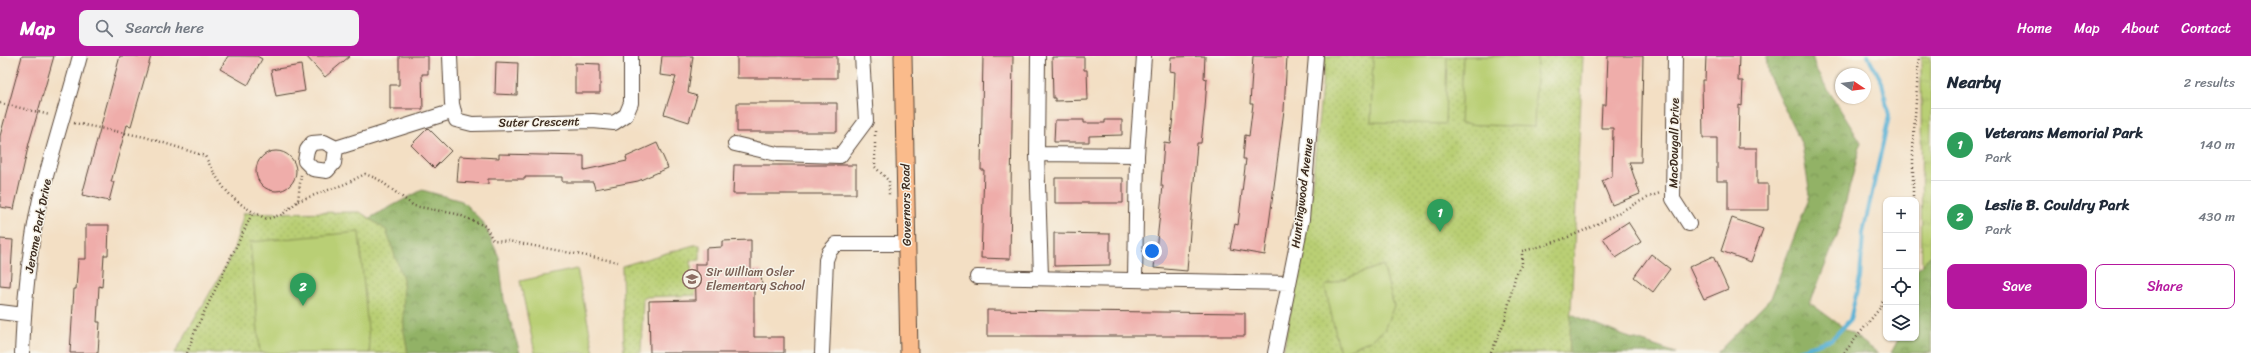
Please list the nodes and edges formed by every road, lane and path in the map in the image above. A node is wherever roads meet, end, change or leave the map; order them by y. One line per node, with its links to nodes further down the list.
1 (80, 56): 13 (street, Jerome Park Drive)
2 (450, 56): 12 (street)
3 (630, 56): 12 (street, Suter Crescent)
4 (862, 56): 15 (street)
5 (903, 56): 26 (main road, Governors Road)
6 (1038, 56): 17 (street)
7 (1144, 56): 18 (street)
8 (1316, 56): 31 (street, Huntingwood Avenue)
9 (1675, 56): 20 (street, MacDougall Drive)
10 (1920, 56): 21 (path)
11 (0, 102): 13 (path)
12 (454, 111): 16 (street)
13 (63, 120): 24 (path); 34 (street, Jerome Park Drive)
14 (875, 127): 23 (path)
15 (735, 144)
16 (336, 148)
17 (1037, 154): 18 (street); 29 (street)
18 (1136, 155): 30 (street)
19 (302, 170): 22 (path)
20 (1673, 188): 25 (street, MacDougall Drive); 40 (path)
21 (1913, 197)
22 (298, 201): 24 (path); 27 (path)
23 (890, 203)
24 (253, 212): 36 (path)
25 (1689, 224)
26 (907, 244): 37 (street); 38 (main road, Governors Road)
27 (618, 262)
28 (977, 277): 29 (street)
29 (1041, 277): 30 (street)
30 (1135, 280): 31 (street)
31 (1288, 282): 39 (street, Huntingwood Avenue)
32 (1883, 301): 41 (path)
33 (0, 312): 34 (street)
34 (24, 315): 35 (street, Jerome Park Drive)
35 (22, 353)
36 (187, 353)
37 (822, 353)
38 (909, 353)
39 (1276, 353)
40 (1491, 353)
41 (1844, 353)

